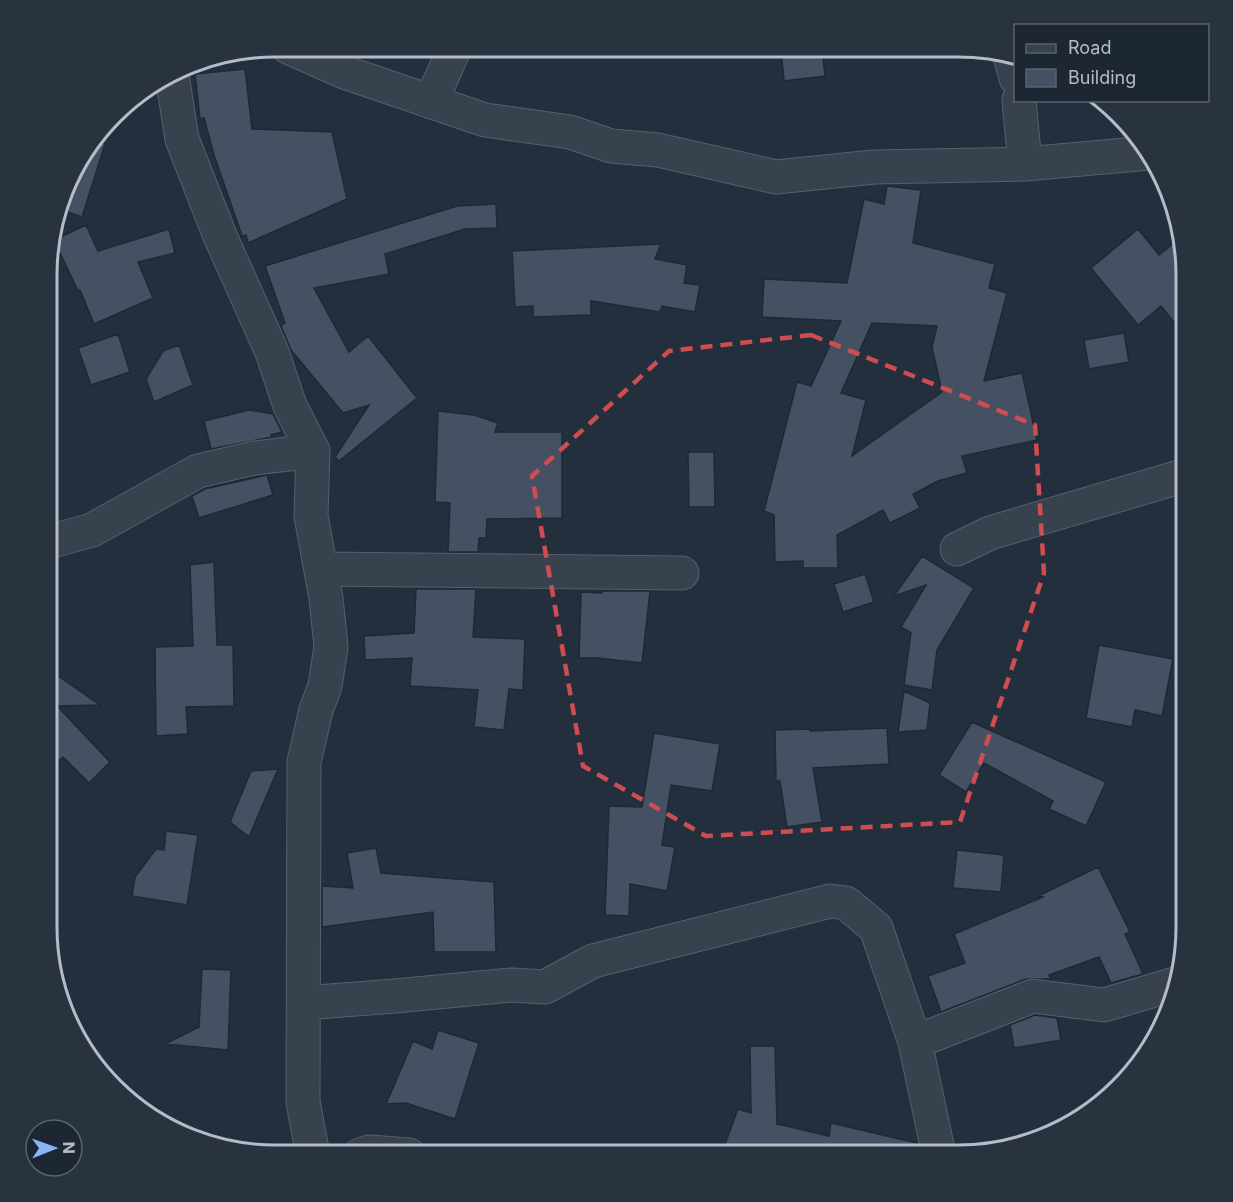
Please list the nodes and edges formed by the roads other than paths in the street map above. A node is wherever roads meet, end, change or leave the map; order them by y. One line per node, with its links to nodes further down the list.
1 (312, 57): 4 (street)
2 (450, 57): 4 (street)
3 (173, 82): 8 (street)
4 (430, 102): 7 (street)
5 (1019, 102): 7 (street)
6 (1139, 154): 7 (street)
7 (1025, 164)
8 (313, 451): 10 (street); 12 (street)
9 (1176, 479): 11 (street)
10 (57, 540)
11 (957, 549)
12 (321, 569): 13 (street); 15 (street)
13 (682, 573)
14 (1168, 986): 16 (street)
15 (304, 1003): 16 (street); 17 (street)
16 (915, 1042): 18 (street)
17 (311, 1145)
18 (937, 1145)

